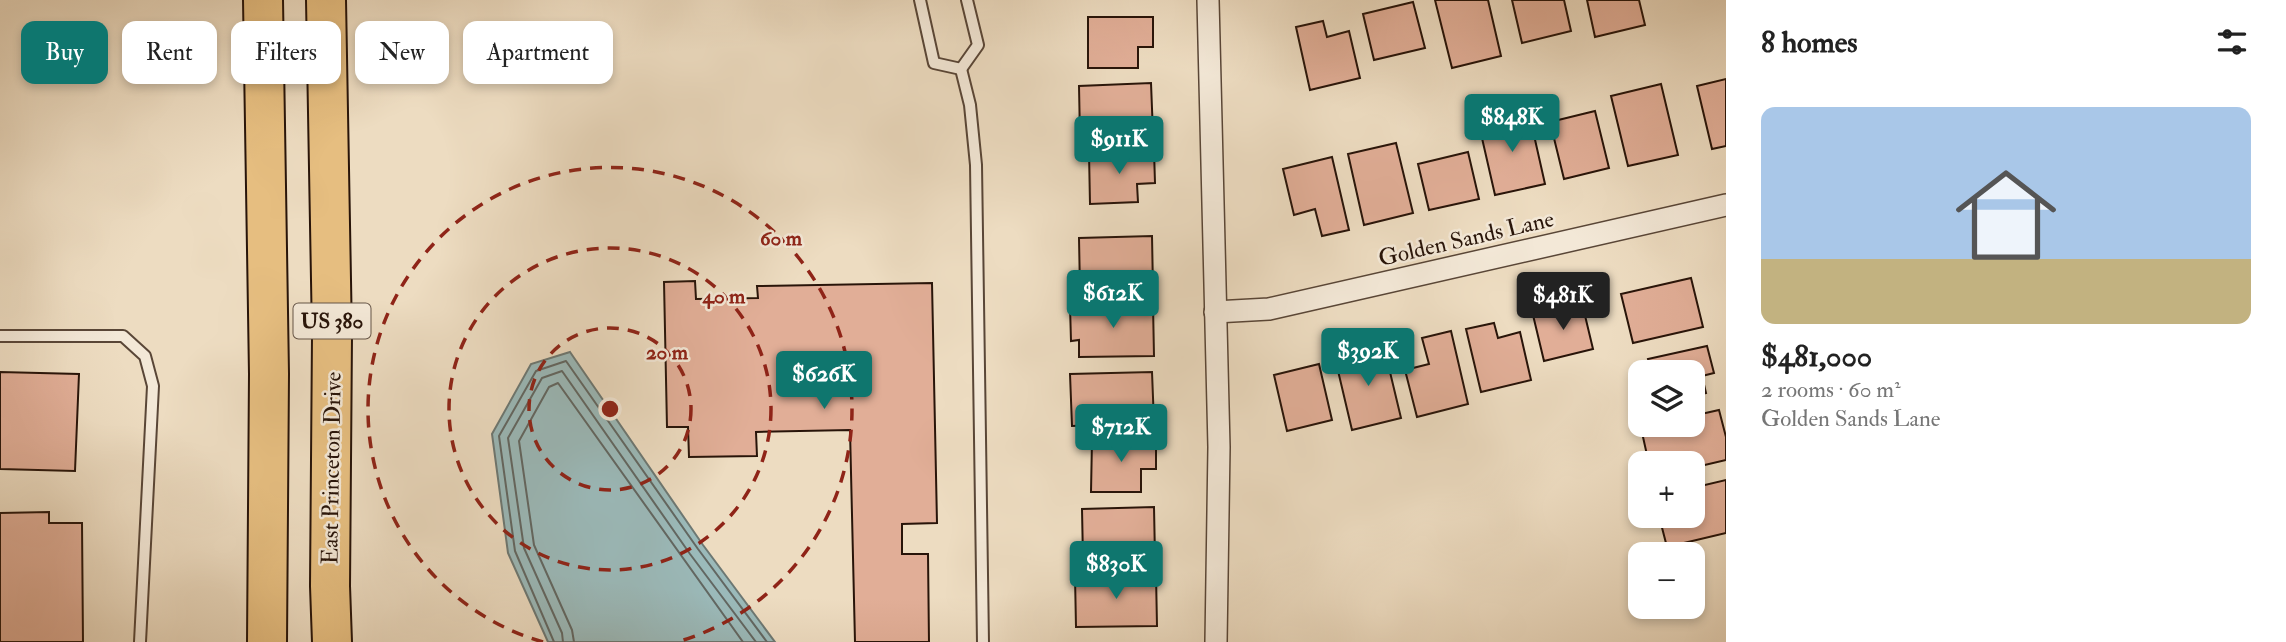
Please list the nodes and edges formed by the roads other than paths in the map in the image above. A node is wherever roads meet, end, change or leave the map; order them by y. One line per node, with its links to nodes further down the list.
1 (263, 0): 11 (highway, US 380)
2 (326, 0): 12 (highway, East Princeton Drive / US 380)
3 (920, 0): 6 (lane)
4 (967, 0): 6 (lane)
5 (1208, 0): 8 (street)
6 (961, 69): 13 (lane)
7 (1726, 205): 8 (street, Golden Sands Lane)
8 (1215, 312): 14 (street)
9 (0, 336): 10 (lane)
10 (141, 642)
11 (267, 642)
12 (332, 642)
13 (983, 642)
14 (1216, 642)

